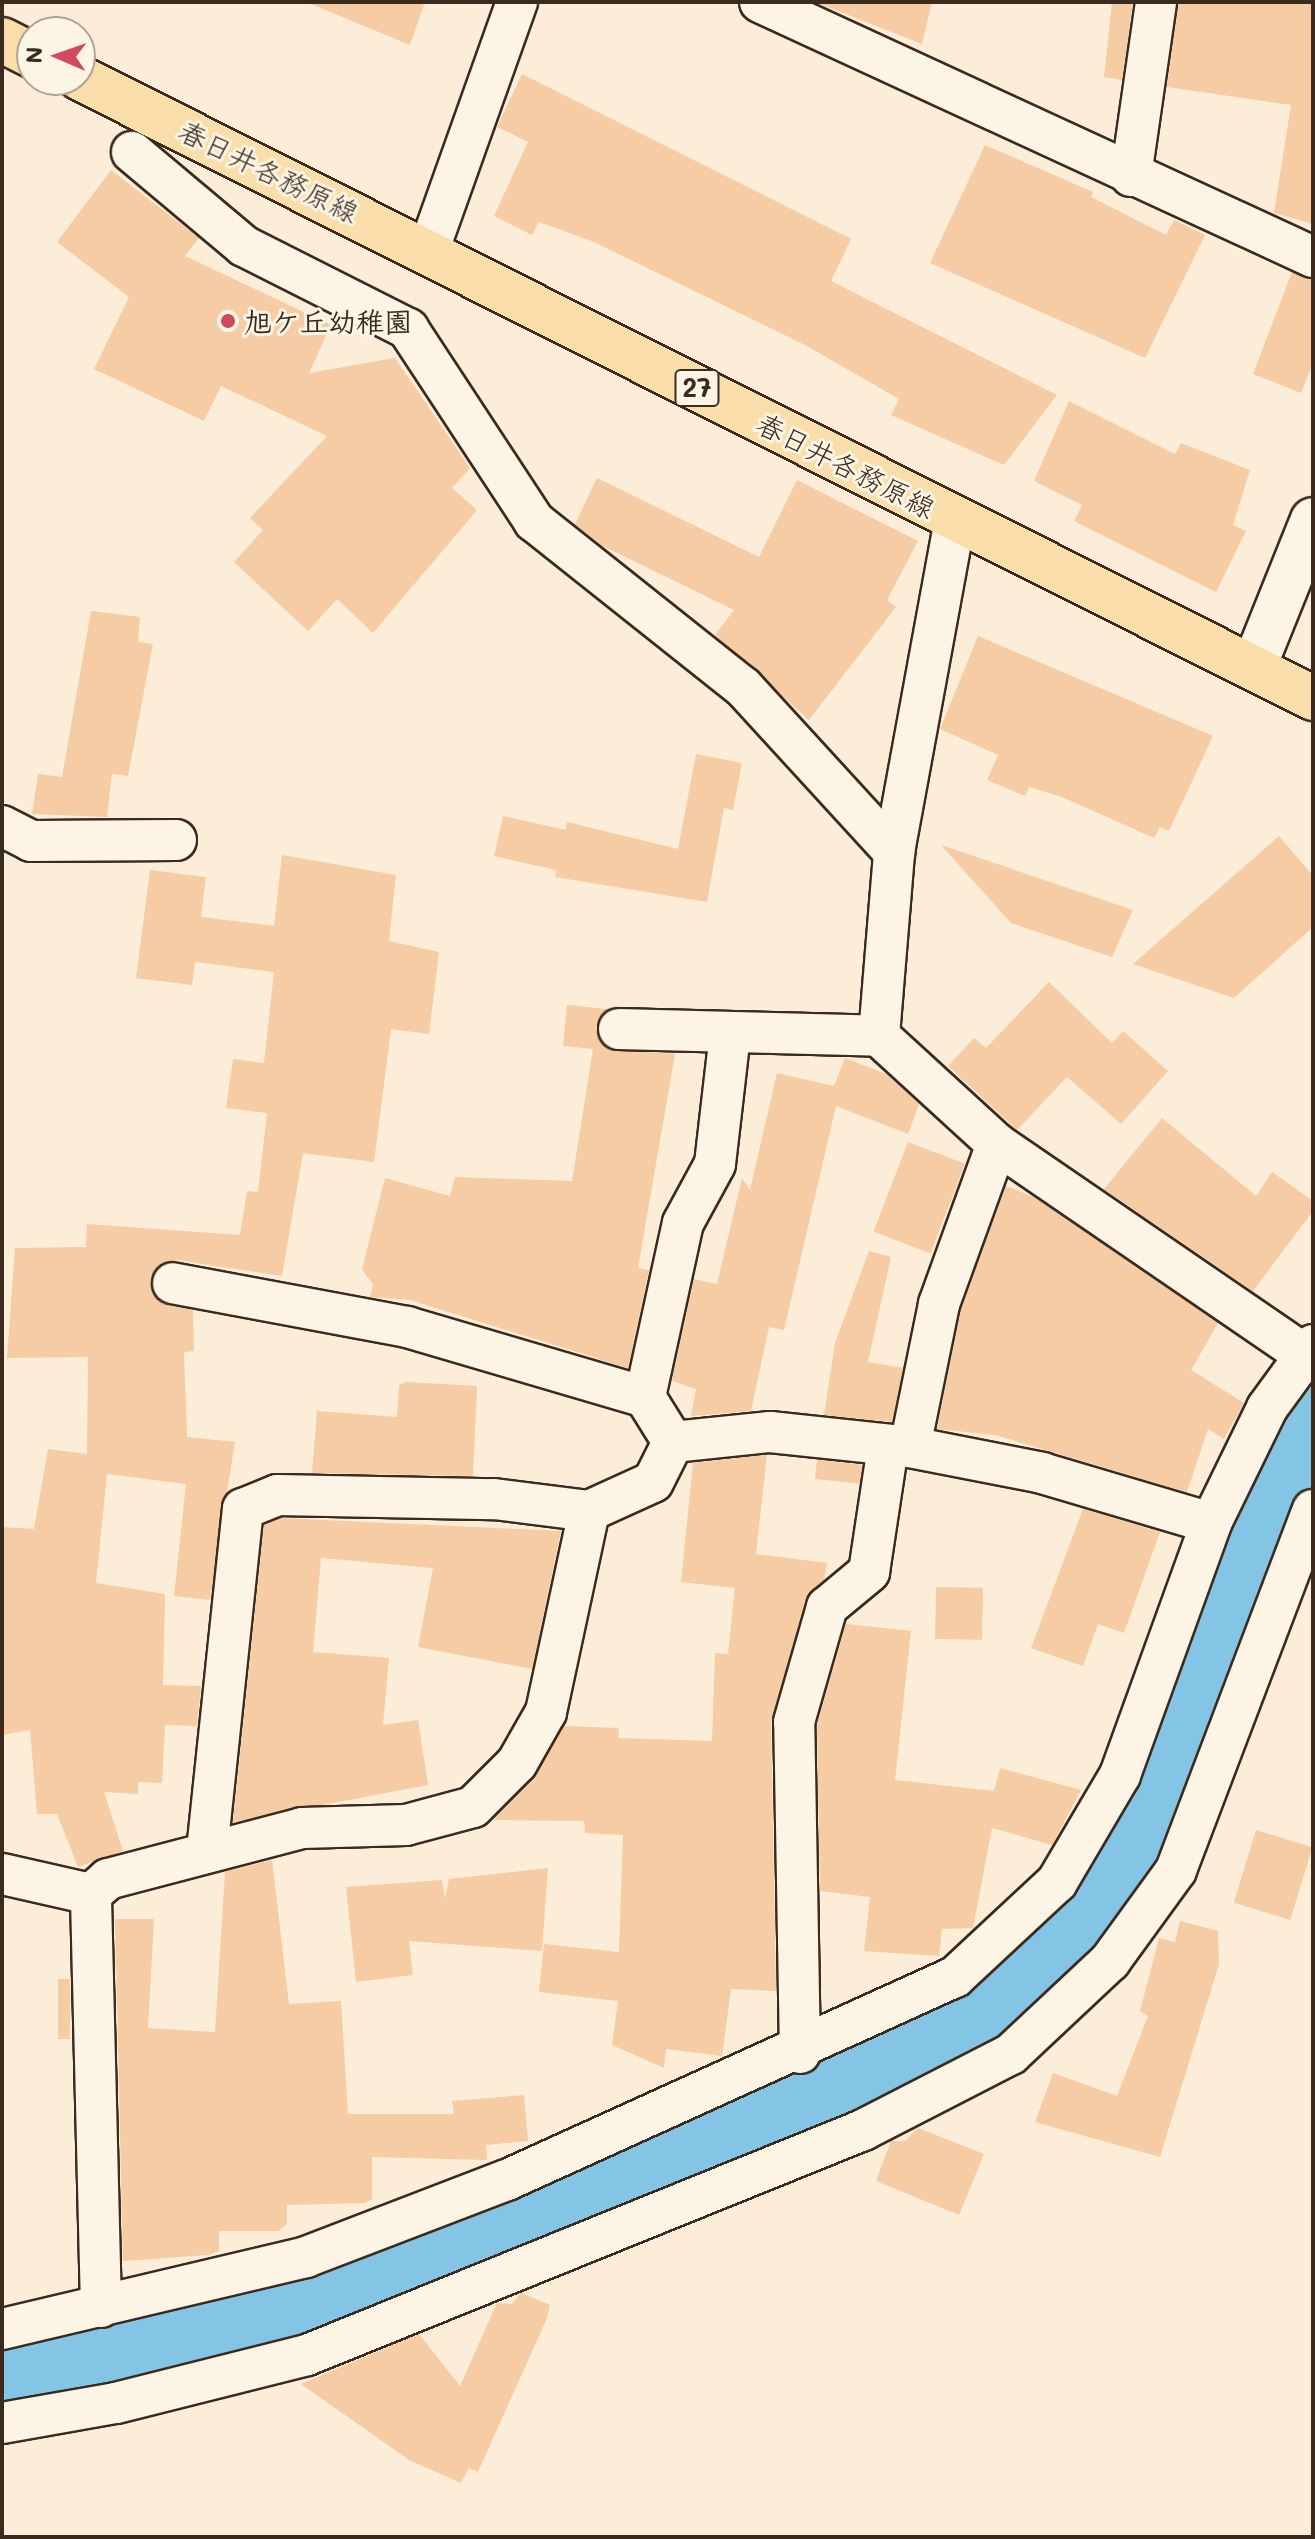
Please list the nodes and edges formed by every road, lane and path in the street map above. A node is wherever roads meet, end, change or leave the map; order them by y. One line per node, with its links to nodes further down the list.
1 (517, 2): 8 (street)
2 (760, 2): 4 (street)
3 (1156, 2): 7 (street)
4 (835, 18): 7 (street)
5 (96, 86): 8 (main road, 春日井各務原線 / 27)
6 (132, 152): 16 (street)
7 (1131, 176): 9 (street)
8 (429, 249): 11 (main road, 春日井各務原線 / 27)
9 (1313, 257)
10 (1313, 520): 12 (street)
11 (955, 521): 12 (main road, 春日井各務原線 / 27); 16 (street)
12 (1255, 664): 13 (main road, 春日井各務原線 / 27)
13 (1313, 698)
14 (2, 826): 15 (street)
15 (176, 840)
16 (894, 852): 19 (street)
17 (619, 1029): 18 (street)
18 (730, 1034): 19 (street); 23 (street)
19 (879, 1036): 20 (street)
20 (997, 1144): 22 (street); 25 (street)
21 (173, 1283): 23 (street)
22 (1309, 1354): 28 (street)
23 (645, 1397): 24 (street)
24 (673, 1442): 25 (street); 27 (street)
25 (899, 1447): 28 (street); 32 (street)
26 (1313, 1510): 35 (street)
27 (589, 1511): 29 (street); 29 (street)
28 (1211, 1523): 32 (street)
29 (207, 1851): 31 (street)
30 (2, 1874): 31 (street)
31 (91, 1894): 33 (street)
32 (800, 2053): 33 (street)
33 (101, 2307): 34 (street)
34 (2, 2329)
35 (2, 2423)

